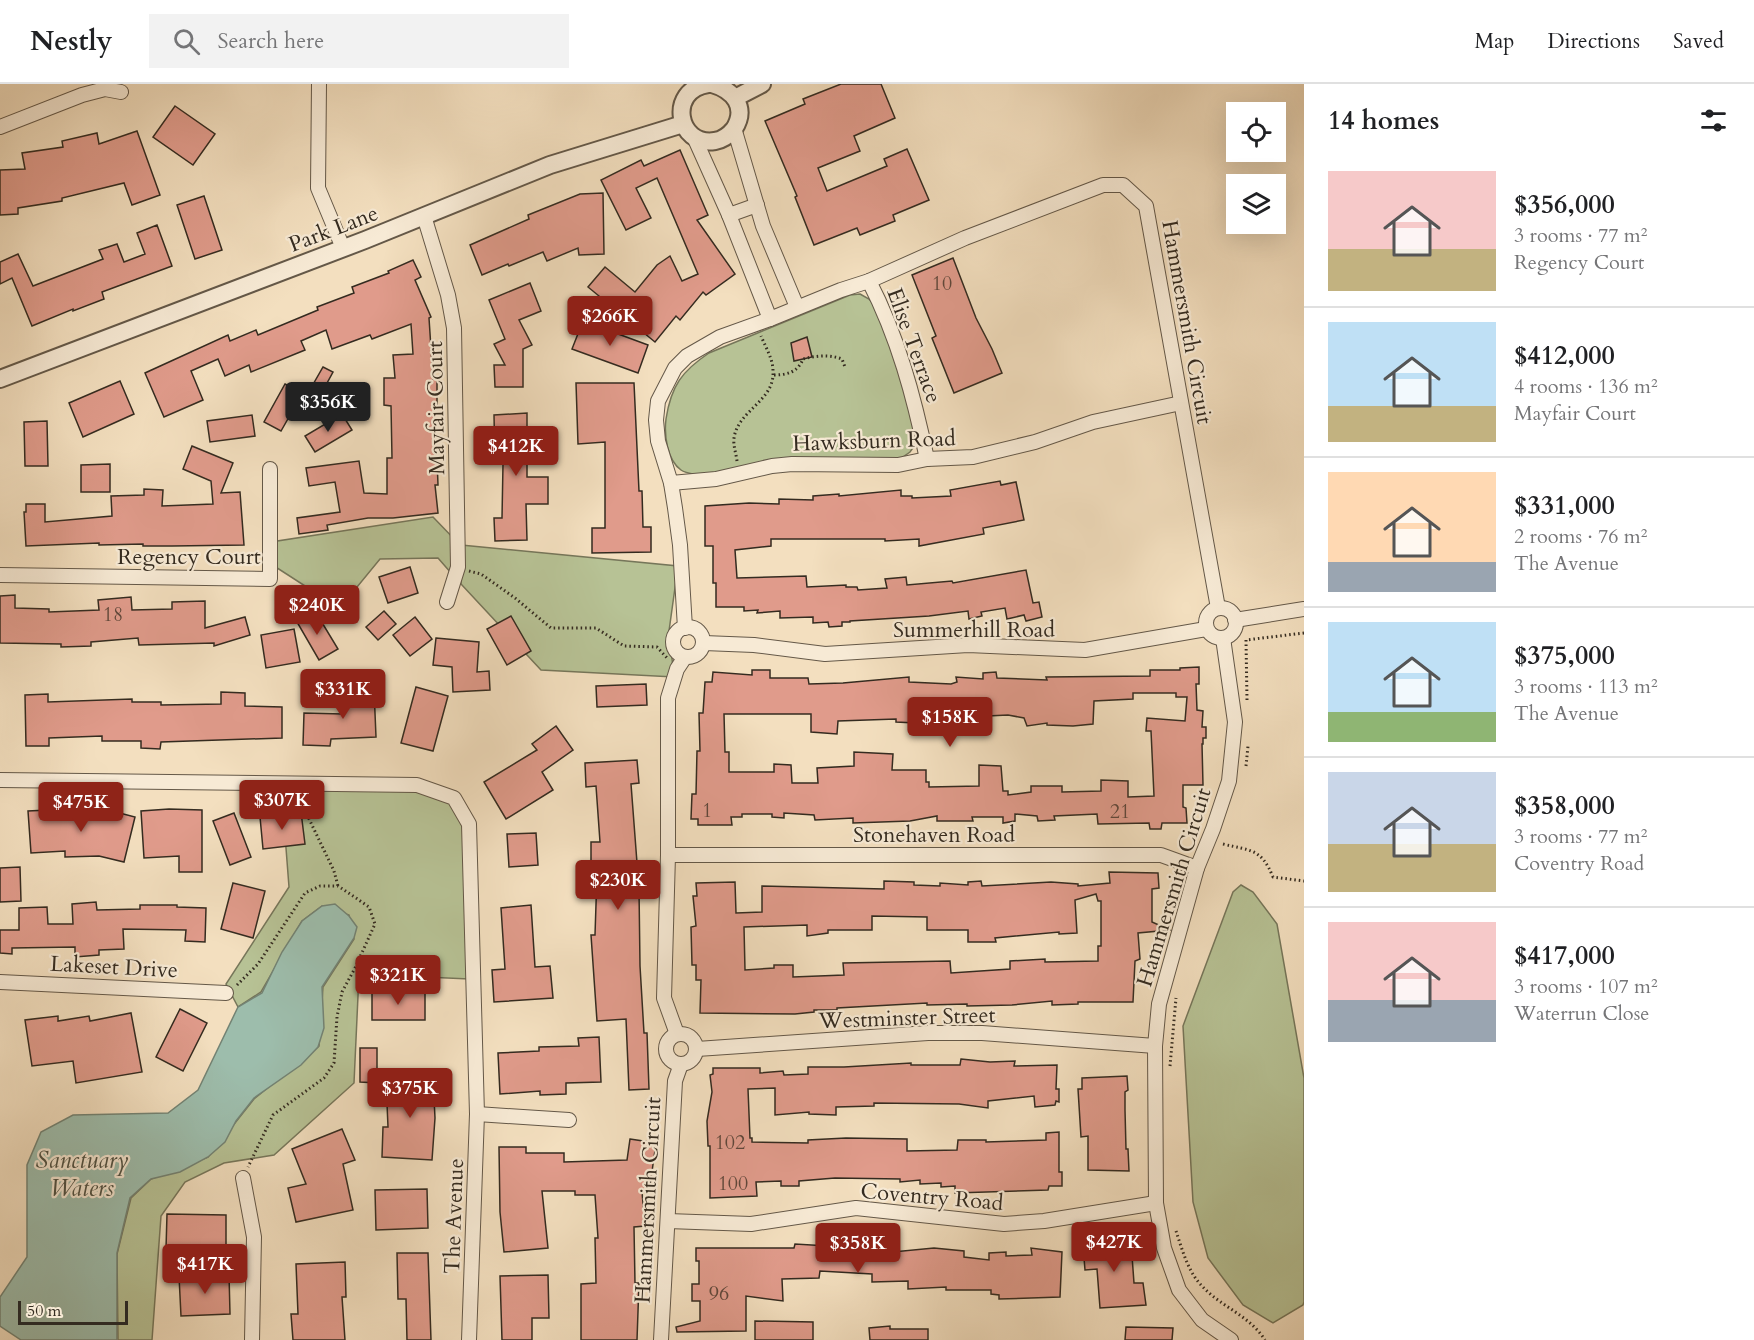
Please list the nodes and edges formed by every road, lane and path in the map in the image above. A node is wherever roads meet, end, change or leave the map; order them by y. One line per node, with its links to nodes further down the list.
1 (319, 84): 12 (street)
2 (762, 84): 3 (street)
3 (720, 88): 4 (street); 7 (street)
4 (687, 91): 8 (street)
5 (120, 92): 6 (street)
6 (0, 127)
7 (734, 128): 8 (street); 9 (street)
8 (689, 130): 10 (street); 11 (street, Park Lane)
9 (757, 206): 10 (street); 14 (street)
10 (729, 215): 15 (street)
11 (424, 216): 12 (street, Park Lane); 25 (street, Mayfair Court)
12 (343, 248): 19 (street, Park Lane)
13 (869, 281): 14 (street, Hammersmith Circuit); 20 (street, Hammersmith Circuit); 21 (street, Elise Terrace)
14 (797, 307): 15 (street, Hammersmith Circuit)
15 (770, 319): 16 (street, Hammersmith Circuit)
16 (755, 325): 18 (path); 24 (street, Hammersmith Circuit)
17 (845, 367): 18 (path)
18 (774, 375): 23 (path)
19 (0, 379)
20 (1181, 403): 21 (street, Hawksburn Road); 28 (street, Hammersmith Circuit)
21 (927, 459): 23 (street, Hawksburn Road)
22 (270, 469): 26 (street, Regency Court)
23 (739, 474): 24 (street, Hawksburn Road)
24 (671, 483): 31 (street, Hammersmith Circuit)
25 (458, 567): 27 (street, Mayfair Court); 37 (path)
26 (0, 575)
27 (447, 602)
28 (1218, 608): 30 (street); 32 (street)
29 (1304, 609): 30 (street)
30 (1235, 620): 34 (street)
31 (685, 628): 36 (street); 37 (street, Hammersmith Circuit)
32 (1206, 629): 34 (street); 36 (street, Summerhill Road)
33 (1304, 633): 35 (path)
34 (1223, 638): 42 (street, Hammersmith Circuit)
35 (1246, 640)
36 (704, 643): 37 (street)
37 (681, 663): 41 (street)
38 (0, 780): 39 (street, The Avenue)
39 (291, 783): 44 (path); 53 (street, The Avenue)
40 (1220, 853): 43 (path)
41 (668, 855): 42 (street, Stonehaven Road); 48 (street)
42 (1197, 868): 49 (street, Hammersmith Circuit)
43 (1304, 881)
44 (338, 886): 46 (path); 55 (path)
45 (0, 981): 46 (street, Lakeset Drive)
46 (226, 993)
47 (1177, 997): 52 (path)
48 (677, 1034): 50 (street); 51 (street)
49 (1155, 1046): 50 (street, Westminster Street); 56 (street, Hammersmith Circuit)
50 (697, 1049): 51 (street)
51 (681, 1064): 57 (street, Hammersmith Circuit)
52 (1170, 1076)
53 (477, 1114): 54 (street); 60 (street, The Avenue)
54 (569, 1120)
55 (243, 1178): 59 (street)
56 (1156, 1203): 57 (street, Coventry Road); 62 (street, Hammersmith Circuit)
57 (668, 1221): 61 (street, Hammersmith Circuit)
58 (1175, 1227): 63 (path)
59 (252, 1340)
60 (470, 1340)
61 (661, 1340)
62 (1230, 1340)
63 (1265, 1340)

